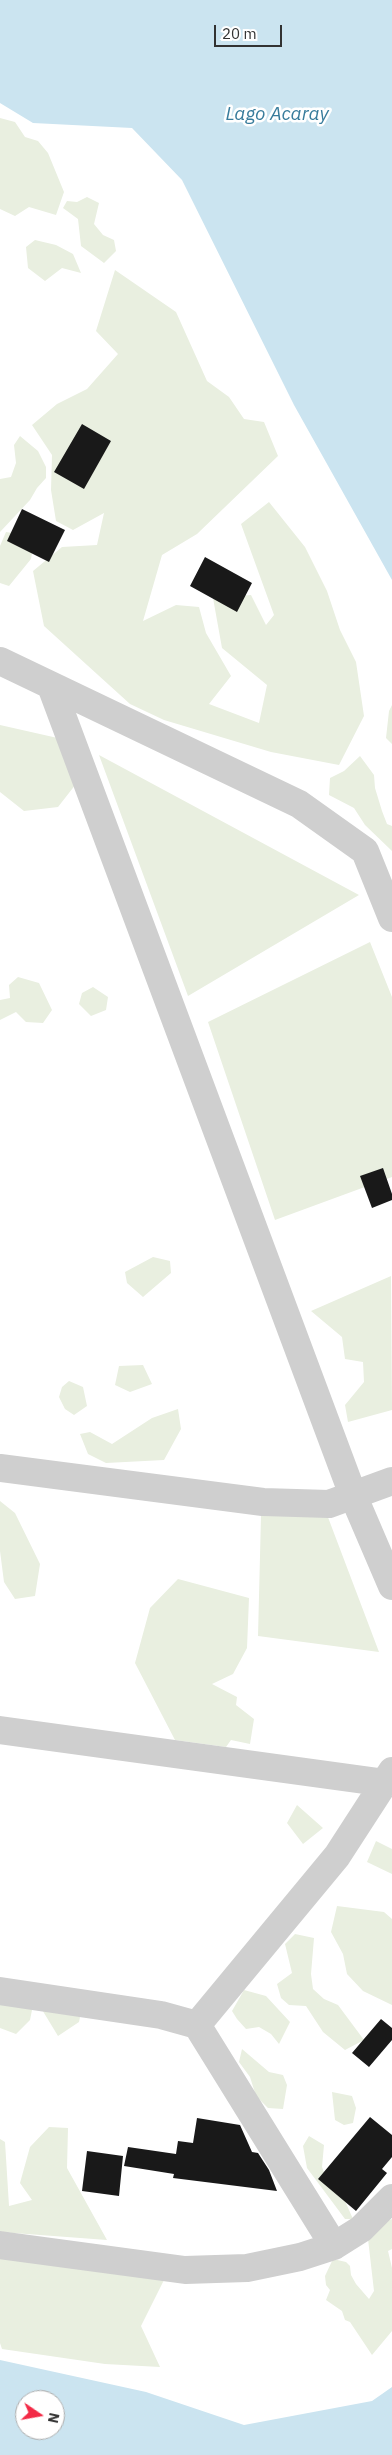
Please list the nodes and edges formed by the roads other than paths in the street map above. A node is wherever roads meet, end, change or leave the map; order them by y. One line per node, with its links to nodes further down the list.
1 (0, 662): 2 (street)
2 (51, 686): 3 (street); 6 (street)
3 (392, 918)
4 (0, 1468): 6 (street)
5 (392, 1481): 6 (street)
6 (354, 1495): 7 (street)
7 (392, 1586)
8 (0, 1730): 9 (street)
9 (389, 1777): 11 (street)
10 (0, 1991): 11 (street)
11 (197, 2025): 14 (street)
12 (392, 2198): 14 (street)
13 (0, 2245): 14 (street)
14 (334, 2246)

